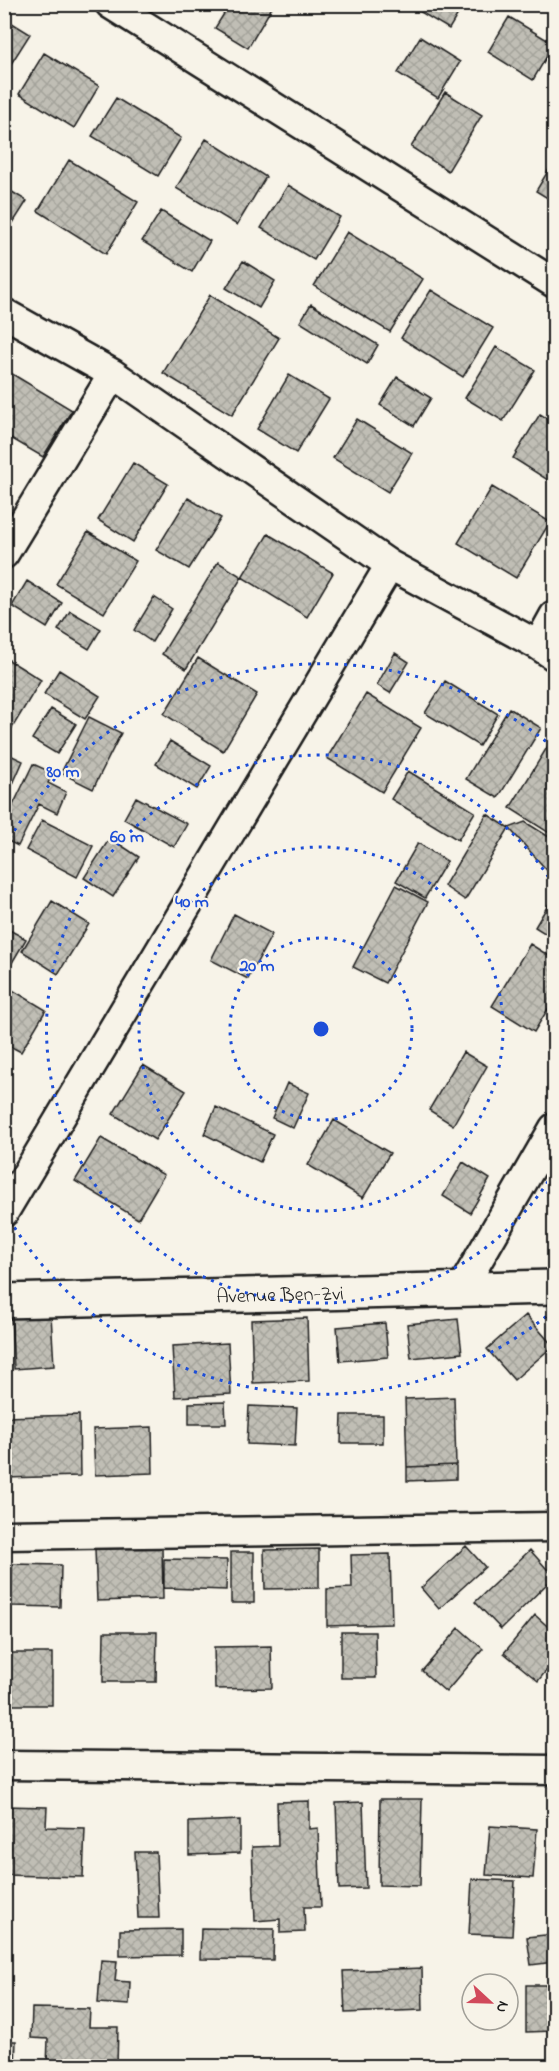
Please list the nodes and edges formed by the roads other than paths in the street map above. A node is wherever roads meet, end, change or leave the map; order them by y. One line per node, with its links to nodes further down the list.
1 (110, 4): 2 (street)
2 (555, 283)
3 (4, 313): 4 (street)
4 (113, 374): 5 (street); 6 (street)
5 (4, 554)
6 (390, 565): 8 (street); 10 (street)
7 (555, 616): 8 (street)
8 (546, 650)
9 (555, 1128): 12 (street)
10 (4, 1212)
11 (555, 1287): 12 (street, Avenue Ben-Zvi)
12 (462, 1288): 13 (street, Avenue Ben-Zvi)
13 (4, 1300)
14 (555, 1527): 15 (street)
15 (4, 1535)
16 (4, 1765): 17 (street)
17 (555, 1770)

